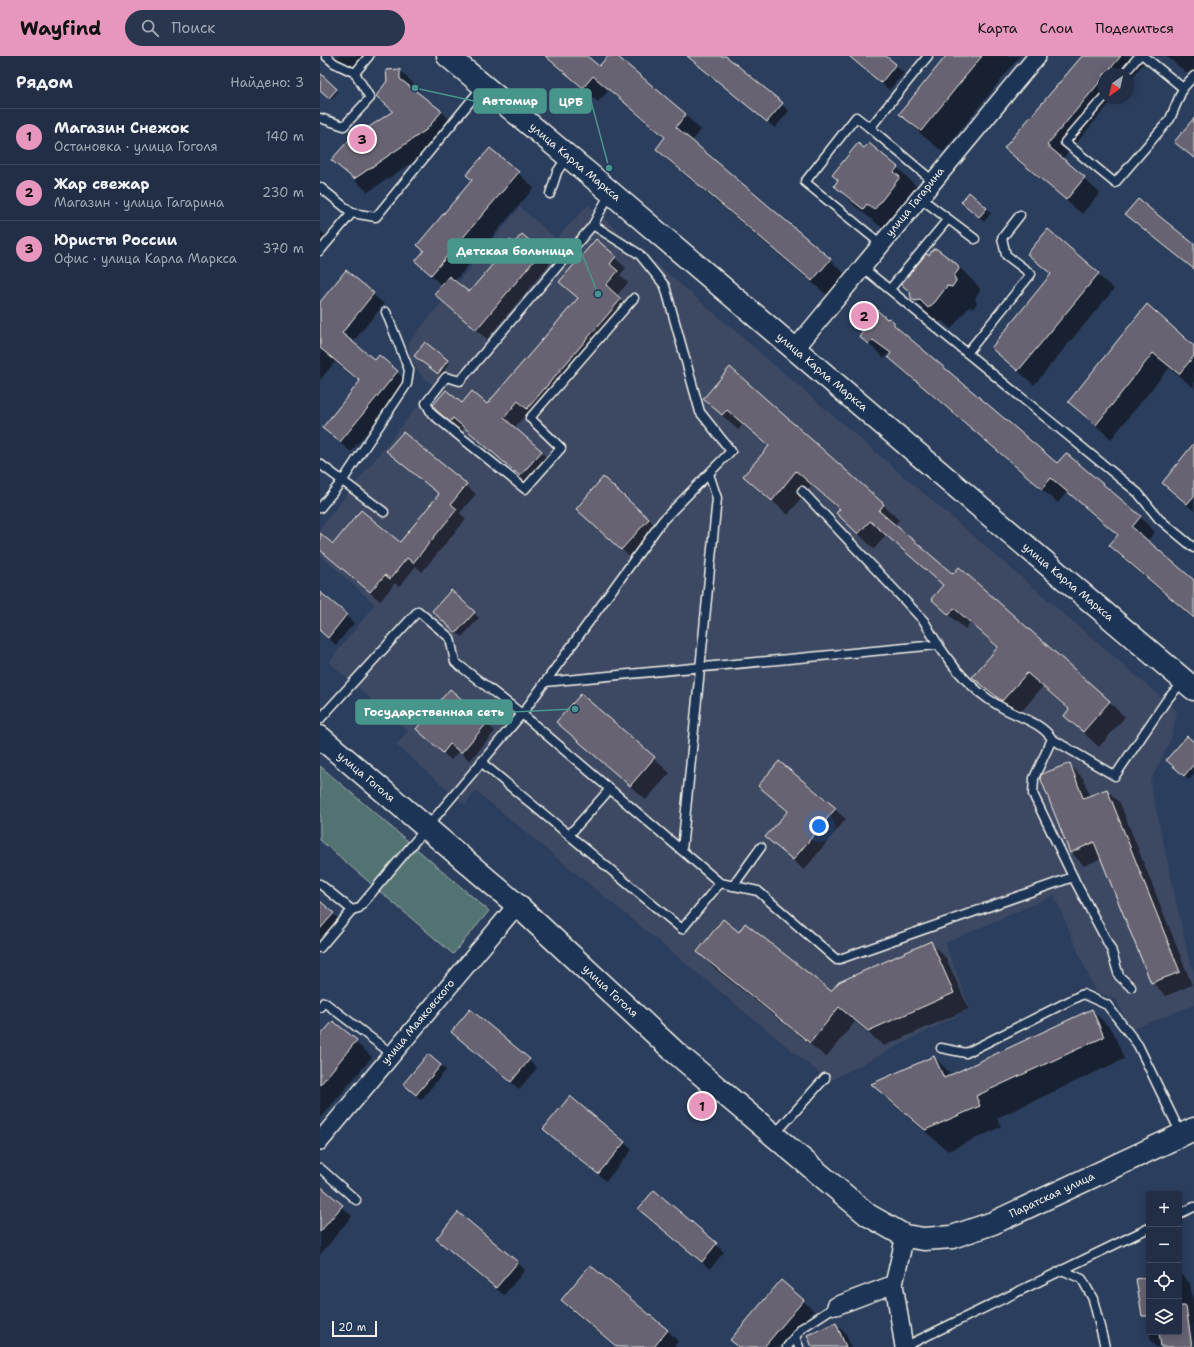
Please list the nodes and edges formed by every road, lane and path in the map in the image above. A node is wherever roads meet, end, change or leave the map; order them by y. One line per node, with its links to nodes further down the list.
1 (326, 56): 9 (lane)
2 (369, 56): 9 (lane)
3 (448, 56): 11 (main road, улица Карла Маркса)
4 (928, 56): 15 (lane)
5 (1037, 56): 17 (street, улица Гагарина)
6 (1139, 56): 8 (lane)
7 (1144, 56): 12 (lane)
8 (1129, 68)
9 (355, 73): 14 (lane)
10 (1194, 76): 12 (lane)
11 (483, 85): 16 (main road, улица Карла Маркса); 22 (lane)
12 (1183, 88): 13 (lane)
13 (1098, 104)
14 (320, 118)
15 (870, 128): 17 (lane); 27 (lane)
16 (567, 156): 19 (main road, улица Карла Маркса); 20 (lane)
17 (933, 181): 21 (street, улица Гагарина)
18 (320, 187): 22 (lane)
19 (610, 192): 25 (lane); 33 (main road, улица Карла Маркса)
20 (550, 194)
21 (919, 197): 24 (lane); 27 (street, улица Гагарина)
22 (352, 214): 28 (lane)
23 (1020, 215): 34 (lane)
24 (948, 219): 26 (lane); 30 (lane)
25 (592, 225): 31 (lane); 36 (lane)
26 (975, 239)
27 (881, 244): 29 (street, улица Гагарина)
28 (320, 251)
29 (862, 266): 30 (lane); 33 (street, улица Гагарина)
30 (890, 289): 34 (lane)
31 (634, 298)
32 (386, 312): 37 (lane)
33 (795, 349): 45 (main road, улица Карла Маркса)
34 (967, 353): 41 (lane)
35 (320, 464): 37 (lane)
36 (709, 474): 43 (lane); 44 (lane)
37 (343, 480): 39 (lane); 40 (lane)
38 (802, 491): 42 (lane)
39 (320, 508)
40 (384, 512)
41 (1194, 548)
42 (937, 645): 43 (lane); 49 (lane)
43 (700, 668): 44 (lane); 55 (lane)
44 (545, 682): 46 (lane)
45 (1189, 685): 49 (lane)
46 (522, 714): 47 (lane); 50 (lane); 51 (lane)
47 (320, 719)
48 (320, 737): 52 (main road, улица Гоголя)
49 (1052, 739): 56 (lane)
50 (481, 762): 52 (lane); 53 (lane)
51 (610, 789): 53 (lane); 55 (lane)
52 (427, 828): 60 (main road, улица Гоголя); 61 (lane)
53 (569, 835): 57 (lane)
54 (761, 847): 59 (lane)
55 (682, 850): 57 (lane)
56 (1073, 876): 59 (lane); 63 (lane)
57 (720, 883): 59 (lane)
58 (320, 884): 61 (lane)
59 (733, 886)
60 (517, 905): 66 (street, улица Маяковского); 69 (main road, улица Гоголя)
61 (352, 910): 62 (lane)
62 (320, 948)
63 (1131, 987)
64 (320, 1007): 66 (lane)
65 (941, 1048): 68 (lane)
66 (392, 1054): 70 (street, улица Маяковского)
67 (825, 1078): 69 (lane)
68 (1187, 1132): 76 (main road, Паратская улица)
69 (774, 1135): 76 (main road, улица Гоголя)
70 (320, 1141)
71 (320, 1168): 72 (lane)
72 (356, 1200)
73 (1194, 1207): 74 (lane)
74 (1182, 1213)
75 (1146, 1229): 77 (lane)
76 (905, 1236): 78 (street)
77 (1062, 1270): 83 (lane); 84 (lane)
78 (894, 1284): 79 (street); 83 (street)
79 (836, 1306): 80 (lane)
80 (795, 1337): 81 (lane); 82 (lane)
81 (787, 1347)
82 (799, 1347)
83 (904, 1347)
84 (1105, 1347)

